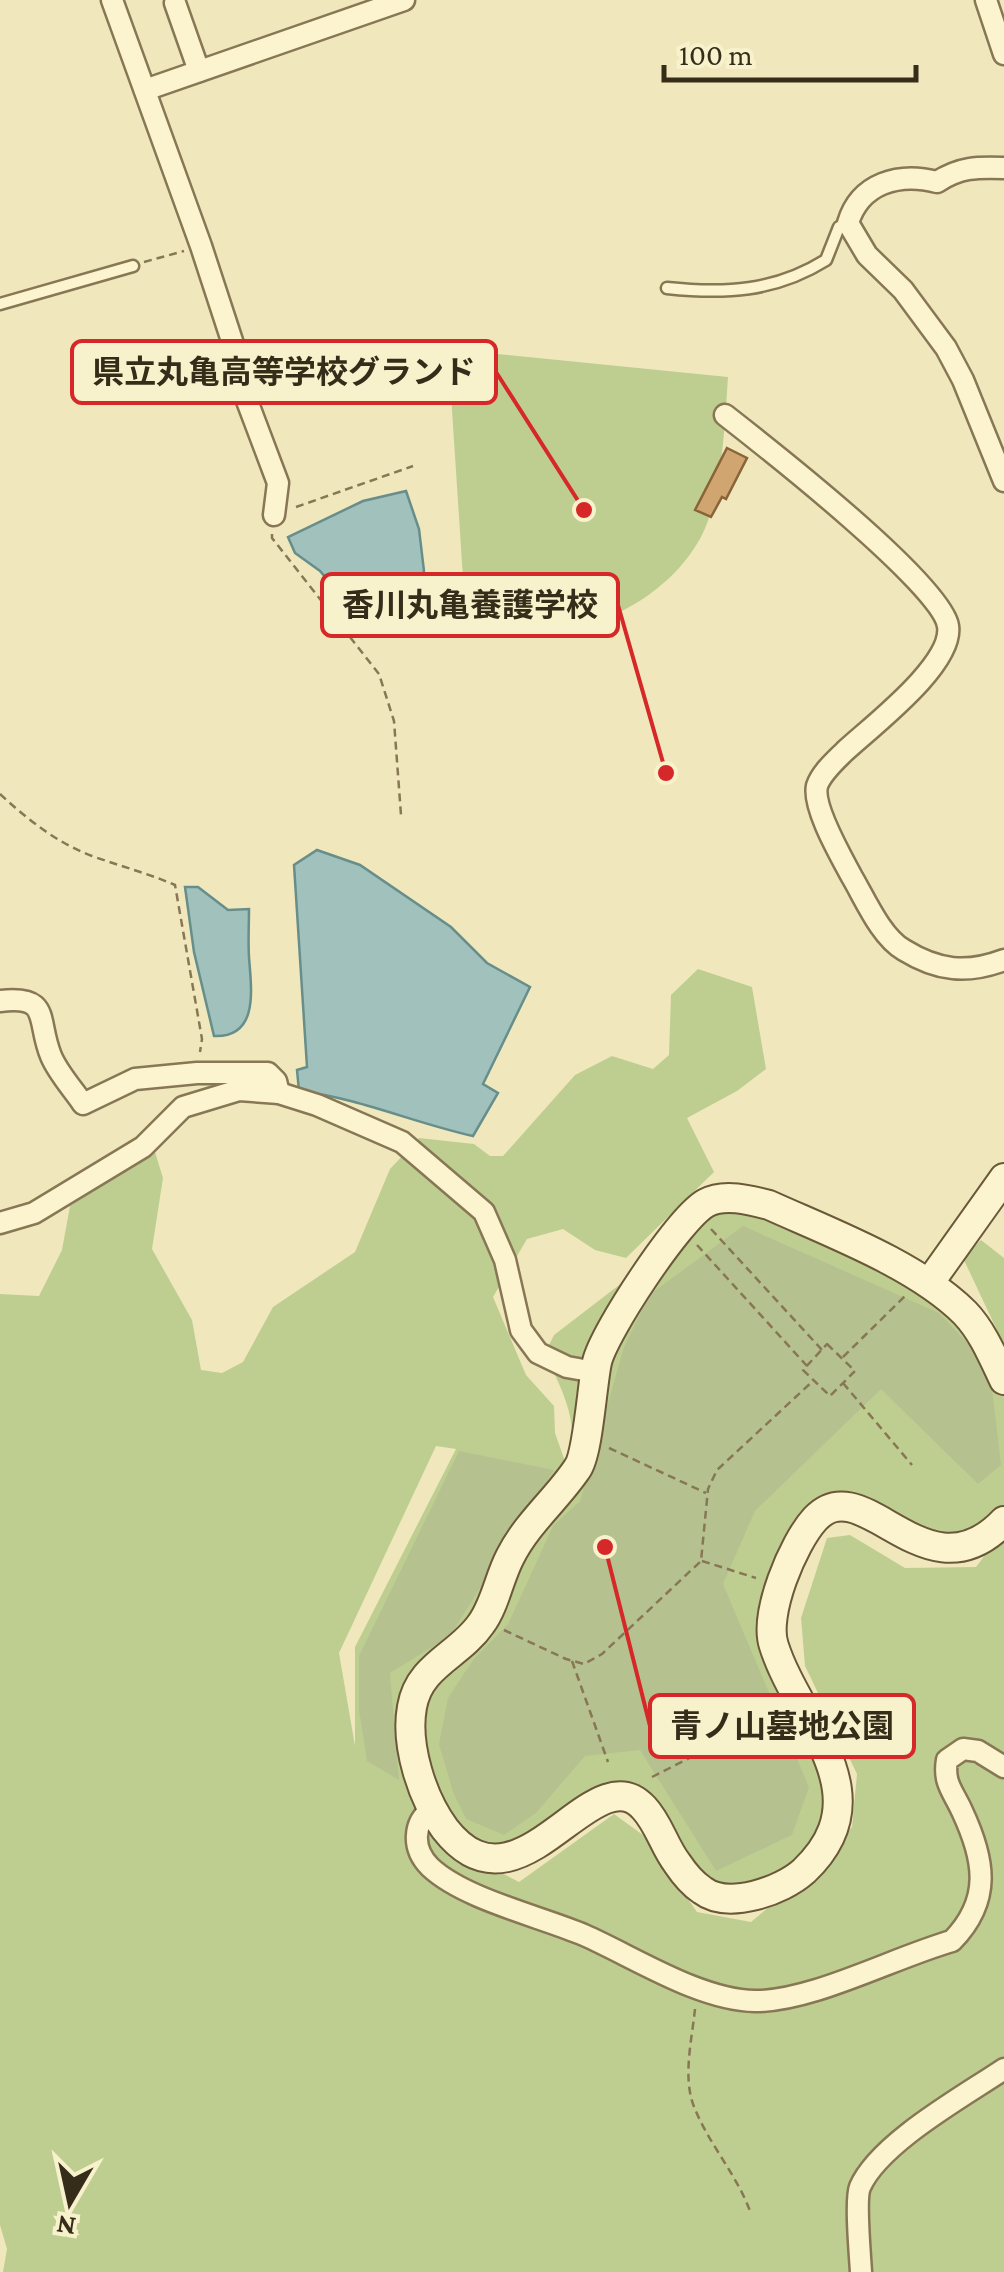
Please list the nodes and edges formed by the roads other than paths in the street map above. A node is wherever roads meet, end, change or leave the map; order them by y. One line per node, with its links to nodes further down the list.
1 (112, 0): 7 (street)
2 (404, 0): 6 (street)
3 (986, 0): 5 (street)
4 (176, 2): 6 (street)
5 (1004, 54)
6 (199, 71): 7 (street)
7 (144, 90): 15 (street)
8 (1004, 168): 9 (street)
9 (848, 223): 11 (lane); 14 (street)
10 (133, 266): 12 (lane)
11 (666, 288)
12 (0, 304)
13 (725, 415): 16 (street)
14 (1004, 482)
15 (274, 515)
16 (1004, 960)
17 (0, 1000): 18 (street)
18 (280, 1093): 20 (street); 22 (street)
19 (1004, 1178): 21 (street)
20 (0, 1223)
21 (926, 1280): 22 (street); 23 (street)
22 (595, 1372): 26 (street)
23 (1004, 1380)
24 (1004, 1521): 26 (street)
25 (1004, 1766): 26 (street)
26 (433, 1808)
27 (1004, 2069): 28 (street)
28 (861, 2272)

